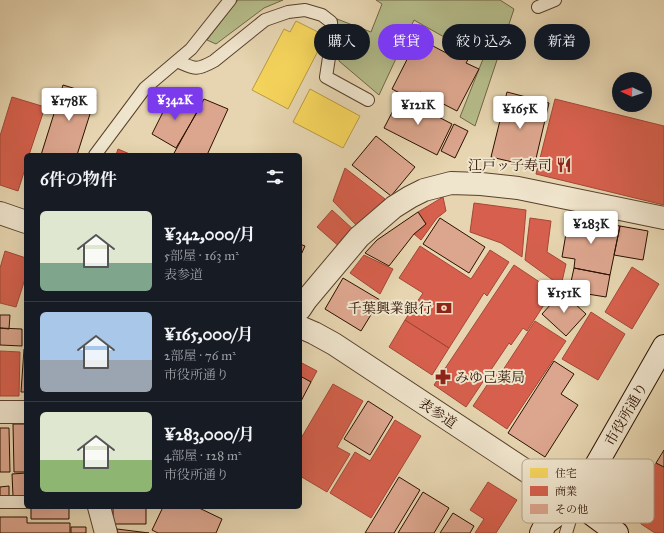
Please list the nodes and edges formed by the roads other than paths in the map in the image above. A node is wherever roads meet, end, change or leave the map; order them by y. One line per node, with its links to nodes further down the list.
1 (230, 0): 4 (lane)
2 (555, 0): 3 (lane)
3 (538, 7)
4 (177, 61): 5 (lane); 6 (lane)
5 (368, 100)
6 (96, 153)
7 (0, 213): 9 (street)
8 (664, 218): 10 (street)
9 (24, 221)
10 (302, 306)
11 (302, 328): 16 (street, 表参道)
12 (664, 346): 15 (street, 市役所通り)
13 (0, 412): 14 (street)
14 (24, 412)
15 (600, 459)
16 (522, 469)
17 (0, 502): 18 (lane)
18 (24, 502)
19 (100, 509): 23 (street)
20 (547, 523): 24 (street)
21 (569, 523): 25 (lane)
22 (603, 523): 26 (street, 表参道)
23 (106, 533)
24 (541, 533)
25 (566, 533)
26 (617, 533)

